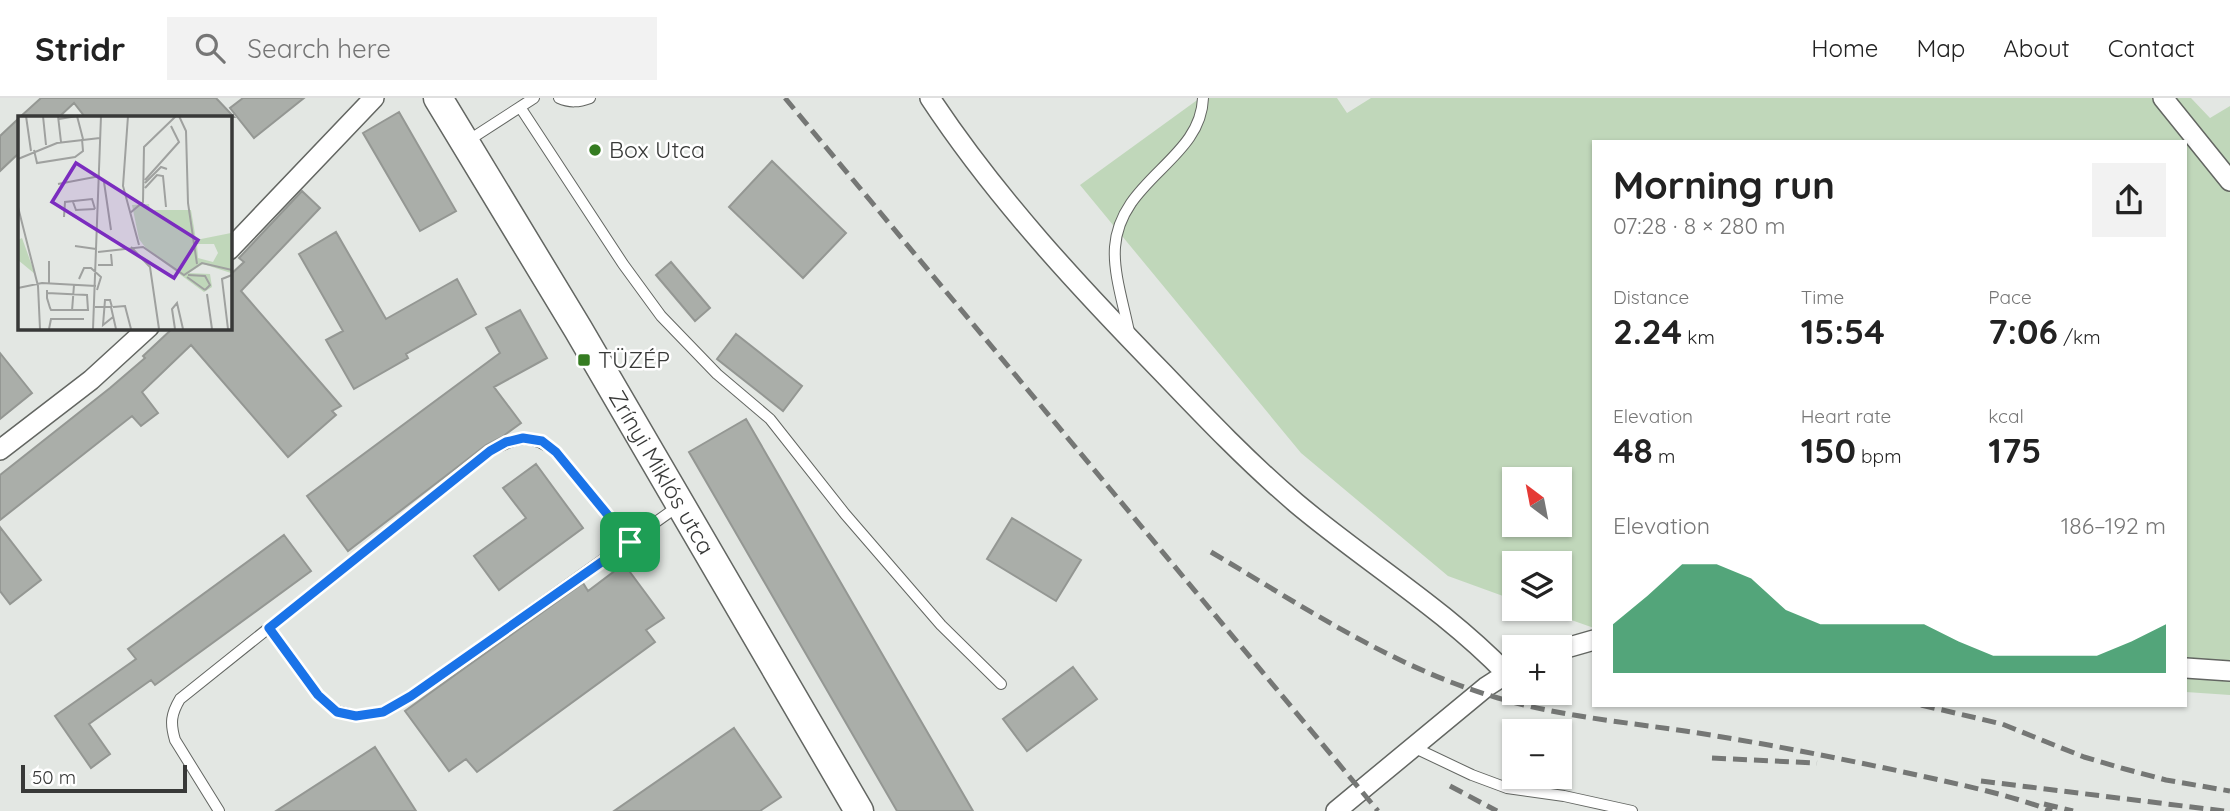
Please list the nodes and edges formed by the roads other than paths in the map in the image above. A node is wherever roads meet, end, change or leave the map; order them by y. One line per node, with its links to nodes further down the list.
1 (373, 98): 12 (street)
2 (438, 98): 10 (main road, Zrínyi Miklós utca)
3 (534, 98): 9 (lane)
4 (559, 98): 5 (lane)
5 (590, 98)
6 (930, 98): 14 (street)
7 (1203, 98): 14 (lane)
8 (2163, 98): 11 (street)
9 (520, 107): 10 (lane); 25 (lane)
10 (466, 142): 16 (main road, Zrínyi Miklós utca)
11 (2230, 181)
12 (231, 248)
13 (147, 329): 15 (street)
14 (1130, 339): 21 (street)
15 (0, 450)
16 (681, 505): 17 (lane); 28 (main road, Zrínyi Miklós utca)
17 (630, 542): 18 (lane); 18 (lane)
18 (269, 628): 27 (lane)
19 (1592, 641): 20 (street)
20 (1572, 646)
21 (1502, 664)
22 (2187, 668): 23 (street)
23 (2230, 671)
24 (1502, 676): 26 (street)
25 (1002, 684)
26 (1413, 747): 29 (street); 30 (lane)
27 (219, 811)
28 (859, 811)
29 (1336, 811)
30 (1632, 811)

